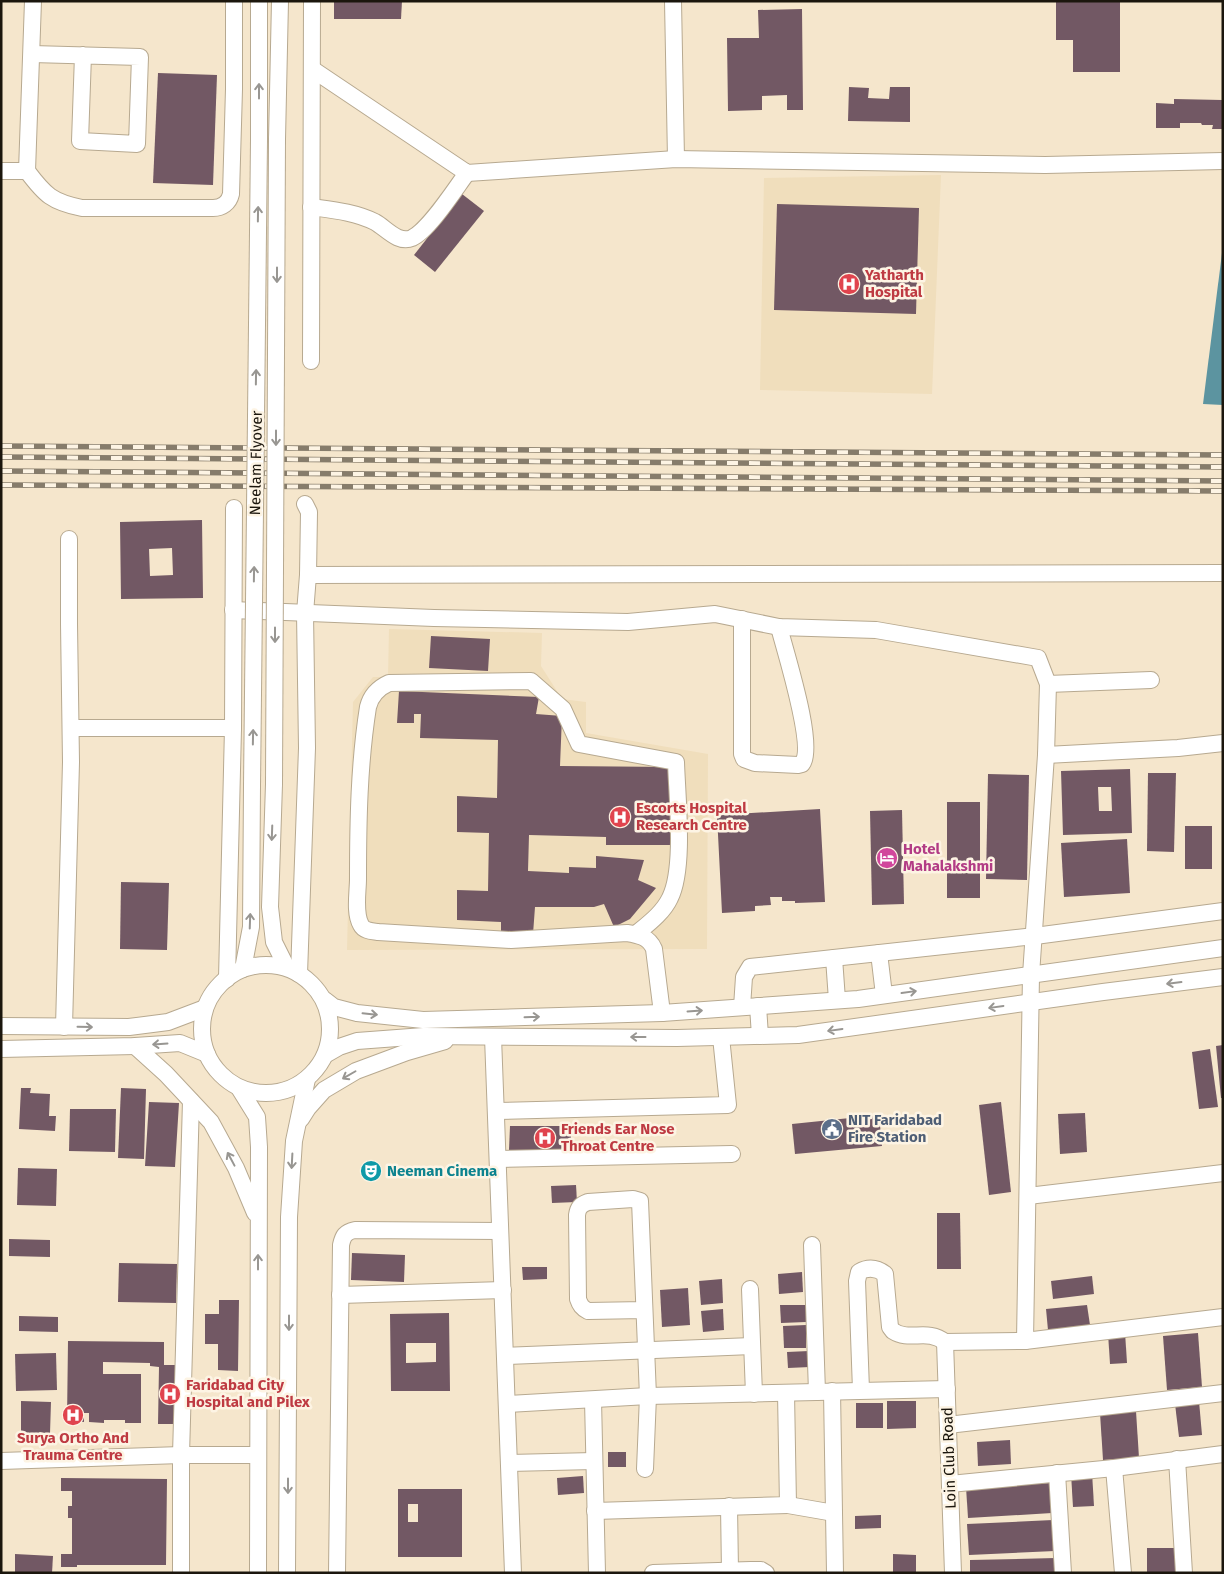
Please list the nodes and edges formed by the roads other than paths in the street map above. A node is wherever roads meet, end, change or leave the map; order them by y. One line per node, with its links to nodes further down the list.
1 (33, 1): 7 (street)
2 (234, 1): 13 (street)
3 (259, 1): 38 (street, Neelam Flyover, one-way to 3, bridge)
4 (280, 1): 39 (street, Neelam Flyover, one-way to 39, bridge)
5 (312, 1): 9 (street)
6 (674, 1): 10 (street)
7 (32, 54): 8 (street); 13 (street)
8 (83, 55): 8 (street)
9 (312, 69): 14 (street); 15 (street)
10 (676, 159): 11 (street); 14 (street)
11 (1223, 161)
12 (1, 171): 13 (street)
13 (28, 171)
14 (467, 173): 15 (street)
15 (311, 207): 16 (street)
16 (311, 361)
17 (305, 504): 21 (street)
18 (234, 508): 22 (street)
19 (69, 539): 28 (street)
20 (1223, 573): 21 (street)
21 (308, 575): 23 (street)
22 (233, 610): 23 (street); 29 (street)
23 (305, 613): 24 (street); 39 (street)
24 (742, 619): 25 (street); 25 (street)
25 (779, 627): 27 (street)
26 (1151, 680): 27 (street)
27 (1048, 684): 31 (street)
28 (71, 728): 29 (street); 52 (street)
29 (233, 728): 42 (street)
30 (1223, 743): 31 (street)
31 (1046, 755): 34 (street)
32 (1223, 911): 34 (street)
33 (636, 934): 33 (street); 50 (street)
34 (1035, 936): 36 (street); 40 (street)
35 (1223, 948): 40 (street)
36 (879, 953): 37 (street); 43 (street)
37 (834, 958): 45 (street); 48 (street)
38 (243, 969): 39 (street); 42 (street)
39 (292, 970): 44 (street)
40 (1031, 975): 43 (street, one-way to 40); 46 (street)
41 (1223, 977): 46 (street, one-way to 46)
42 (227, 979): 49 (street)
43 (884, 995): 45 (street)
44 (325, 1000): 50 (street, one-way to 50); 60 (street)
45 (837, 1000): 47 (street)
46 (1031, 1002): 55 (street, one-way to 55); 69 (street)
47 (758, 1006): 48 (street); 55 (street)
48 (742, 1007): 50 (street, one-way to 48)
49 (205, 1008): 52 (street, one-way to 49); 59 (street)
50 (662, 1013)
51 (1, 1026): 52 (street)
52 (64, 1027)
53 (461, 1036): 54 (street); 60 (street); 65 (street, one-way to 65)
54 (493, 1036): 56 (street, one-way to 54); 64 (street)
55 (760, 1036): 56 (street)
56 (721, 1037): 64 (street)
57 (134, 1046): 58 (street); 59 (street, one-way to 57); 63 (street)
58 (1, 1049)
59 (207, 1054): 62 (street)
60 (325, 1055): 61 (street)
61 (307, 1079): 62 (street); 65 (street)
62 (239, 1088): 70 (street)
63 (191, 1101): 70 (street, one-way to 63); 94 (street)
64 (496, 1111): 67 (street)
65 (296, 1128): 111 (street, one-way to 111)
66 (732, 1154): 67 (street)
67 (498, 1159): 71 (street)
68 (1223, 1173): 69 (street)
69 (1028, 1196): 78 (street)
70 (258, 1220): 95 (street, one-way to 70)
71 (500, 1231): 74 (street); 75 (street)
72 (812, 1245): 85 (street)
73 (750, 1289): 80 (street)
74 (503, 1290): 75 (street); 82 (street)
75 (340, 1295): 112 (street)
76 (644, 1310): 76 (street); 81 (street)
77 (1223, 1317): 78 (street)
78 (1025, 1341): 79 (street)
79 (945, 1342): 83 (street, Loin Club Road); 84 (street)
80 (752, 1346): 81 (street); 87 (street)
81 (646, 1351): 82 (street); 89 (street)
82 (505, 1356): 91 (street)
83 (946, 1389): 84 (street); 92 (street, Loin Club Road)
84 (861, 1390): 85 (street)
85 (825, 1392): 86 (street); 107 (street)
86 (786, 1393): 87 (street); 104 (street)
87 (754, 1394): 89 (street)
88 (1223, 1394): 92 (street)
89 (648, 1396): 90 (street); 101 (street)
90 (593, 1400): 91 (street); 97 (street)
91 (507, 1404): 99 (street)
92 (948, 1425): 103 (street, Loin Club Road)
93 (1223, 1454): 96 (street)
94 (181, 1455): 95 (street); 98 (street); 109 (street)
95 (258, 1455): 110 (street)
96 (1177, 1460): 100 (street); 121 (street)
97 (594, 1461): 99 (street); 106 (street)
98 (1, 1462)
99 (509, 1463): 113 (street)
100 (1114, 1468): 102 (street); 120 (street)
101 (645, 1469)
102 (1057, 1473): 103 (street); 119 (street)
103 (950, 1484): 118 (street, Loin Club Road)
104 (788, 1505): 105 (street); 107 (street)
105 (729, 1506): 106 (street); 108 (street)
106 (595, 1511): 114 (street)
107 (834, 1513): 117 (street)
108 (730, 1570): 115 (street); 116 (street)
109 (181, 1573)
110 (258, 1573)
111 (287, 1573)
112 (336, 1573)
113 (514, 1573)
114 (596, 1573)
115 (653, 1573)
116 (766, 1573)
117 (835, 1573)
118 (953, 1573)
119 (1063, 1573)
120 (1123, 1573)
121 (1184, 1573)

